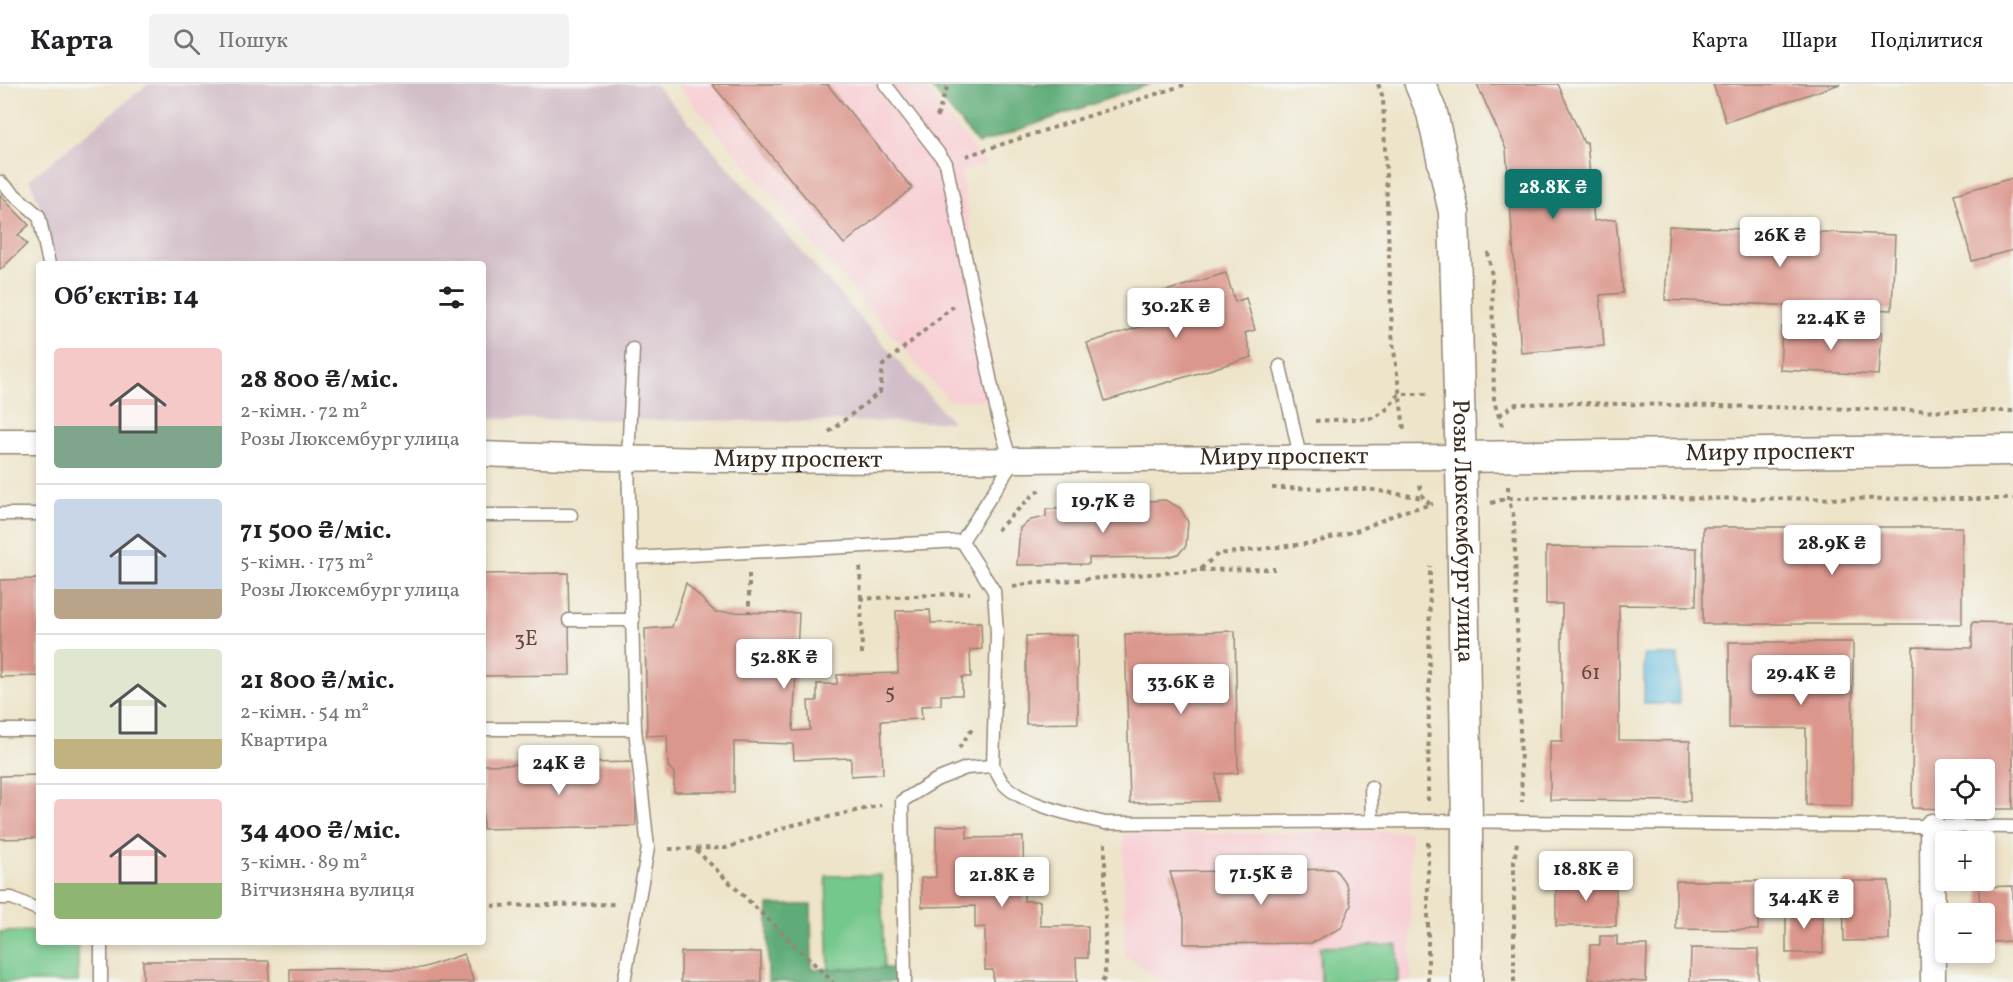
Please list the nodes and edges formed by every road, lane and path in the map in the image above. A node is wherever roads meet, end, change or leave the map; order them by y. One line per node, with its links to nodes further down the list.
1 (885, 84): 6 (lane)
2 (948, 84): 6 (path)
3 (1187, 84): 7 (path)
4 (1378, 84): 13 (path)
5 (1420, 84): 24 (street, Розы Люксембург улица)
6 (929, 141): 7 (lane)
7 (946, 163): 10 (lane)
8 (0, 183): 9 (lane)
9 (49, 261)
10 (971, 292): 25 (lane); 27 (path)
11 (633, 349): 26 (lane)
12 (1280, 366): 17 (lane)
13 (1399, 394): 14 (path); 17 (path); 18 (path)
14 (1435, 394)
15 (2013, 411): 16 (path)
16 (1498, 415)
17 (1293, 423): 23 (lane)
18 (1404, 433)
19 (0, 441): 20 (street)
20 (36, 441)
21 (2013, 450): 24 (street, Миру проспект)
22 (486, 454): 26 (street, Миру проспект)
23 (1300, 457): 24 (street, Миру проспект); 25 (street, Миру проспект)
24 (1461, 457): 36 (street, Розы Люксембург улица)
25 (1010, 459): 27 (street, Миру проспект); 42 (lane)
26 (628, 460): 27 (street, Миру проспект); 44 (lane)
27 (795, 460)
28 (1508, 484): 33 (path)
29 (1419, 485): 32 (path)
30 (1046, 488): 42 (path)
31 (1272, 488): 32 (path)
32 (1423, 498): 35 (path)
33 (1509, 498): 34 (path); 36 (path); 65 (path)
34 (2013, 499)
35 (1430, 504): 36 (path); 41 (path); 47 (path)
36 (1462, 505): 64 (street, Розы Люксембург улица)
37 (0, 514): 38 (lane)
38 (36, 514)
39 (486, 514): 40 (lane)
40 (571, 515)
41 (1430, 516)
42 (962, 541): 43 (lane); 49 (lane)
43 (749, 552): 44 (lane); 51 (path)
44 (631, 558): 53 (lane)
45 (1430, 563): 63 (path)
46 (1275, 569): 47 (path)
47 (1199, 570): 49 (path)
48 (861, 585): 50 (path)
49 (994, 591): 50 (path); 59 (lane)
50 (861, 599): 54 (path)
51 (749, 612)
52 (569, 620): 53 (lane)
53 (633, 620): 56 (lane)
54 (862, 654)
55 (486, 729): 56 (lane)
56 (635, 729): 69 (lane)
57 (0, 730): 58 (lane)
58 (36, 730)
59 (993, 766): 61 (lane); 66 (lane)
60 (1371, 787): 62 (lane)
61 (902, 801): 70 (path); 79 (lane)
62 (1372, 821): 63 (lane); 66 (lane)
63 (1427, 821): 64 (lane); 81 (path)
64 (1467, 822): 65 (lane); 82 (street, Розы Люксембург улица)
65 (1520, 822): 67 (lane); 83 (path)
66 (1105, 823): 80 (path)
67 (1932, 826): 68 (lane); 84 (street)
68 (2013, 827)
69 (648, 848): 70 (path); 72 (lane)
70 (695, 849): 78 (path)
71 (0, 898): 74 (lane)
72 (637, 904): 73 (path); 77 (lane)
73 (486, 906)
74 (36, 909)
75 (101, 945): 76 (lane)
76 (101, 982)
77 (624, 982)
78 (833, 982)
79 (905, 982)
80 (1101, 982)
81 (1428, 982)
82 (1467, 982)
83 (1514, 982)
84 (1933, 982)

